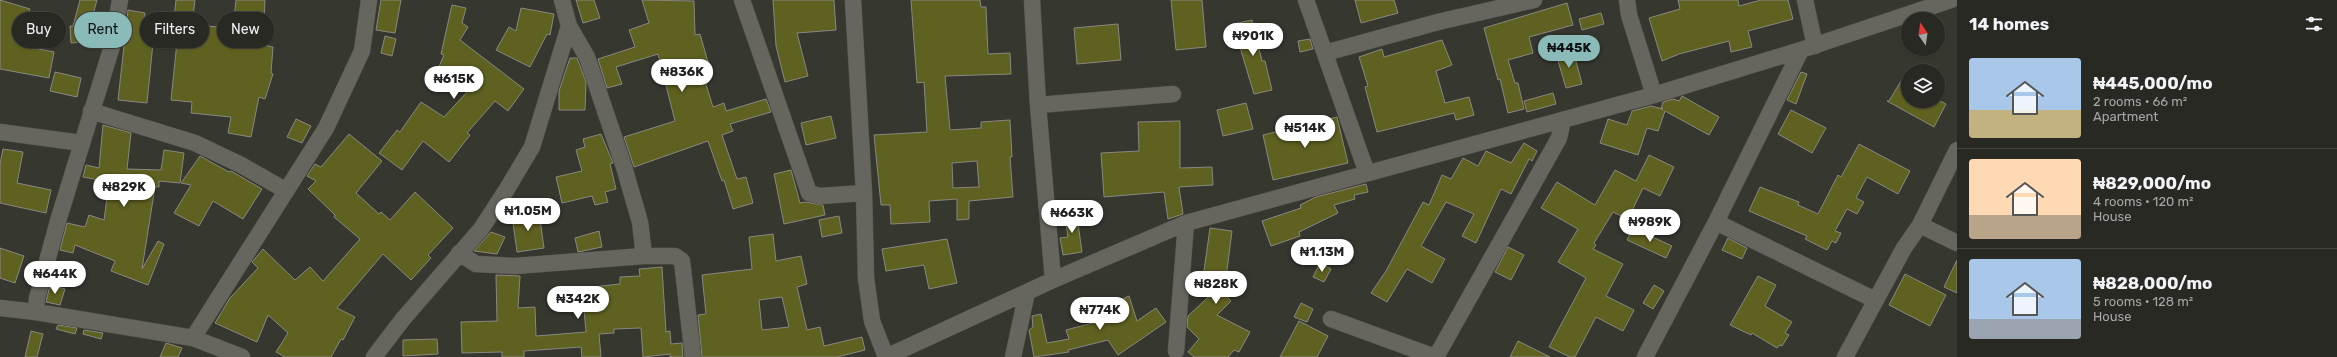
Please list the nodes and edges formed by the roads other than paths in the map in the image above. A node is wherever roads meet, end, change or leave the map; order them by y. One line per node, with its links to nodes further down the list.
1 (120, 0): 18 (street)
2 (369, 0): 24 (street)
3 (562, 0): 12 (street)
4 (742, 0): 25 (street)
5 (853, 0): 25 (street)
6 (1032, 0): 17 (street)
7 (1306, 0): 14 (street)
8 (1534, 0): 14 (street)
9 (1627, 0): 16 (street)
10 (1805, 0): 13 (street)
11 (1951, 0): 13 (street)
12 (569, 26): 30 (street); 31 (street)
13 (1808, 48): 16 (street); 26 (street)
14 (1325, 53): 23 (street)
15 (1173, 94): 17 (street)
16 (1654, 95): 19 (street)
17 (1038, 105): 32 (street)
18 (91, 111): 21 (street); 24 (street)
19 (1563, 120): 23 (street); 45 (street)
20 (0, 132): 21 (street)
21 (81, 144): 36 (street)
22 (1957, 150): 28 (street)
23 (1367, 173): 27 (street)
24 (285, 190): 38 (street)
25 (864, 193): 43 (street)
26 (1716, 222): 34 (street); 46 (street)
27 (1186, 223): 32 (street); 39 (street)
28 (1920, 225): 29 (street); 34 (street)
29 (1957, 243)
30 (459, 253): 31 (street); 41 (street)
31 (644, 256): 42 (street)
32 (1052, 280): 33 (street)
33 (1027, 292): 43 (street); 44 (street)
34 (1875, 300): 47 (street)
35 (0, 308): 36 (street)
36 (36, 312): 38 (street)
37 (1331, 319): 45 (street)
38 (193, 338): 40 (street)
39 (1176, 351)
40 (242, 357)
41 (374, 357)
42 (693, 357)
43 (886, 357)
44 (1013, 357)
45 (1435, 357)
46 (1645, 357)
47 (1844, 357)

